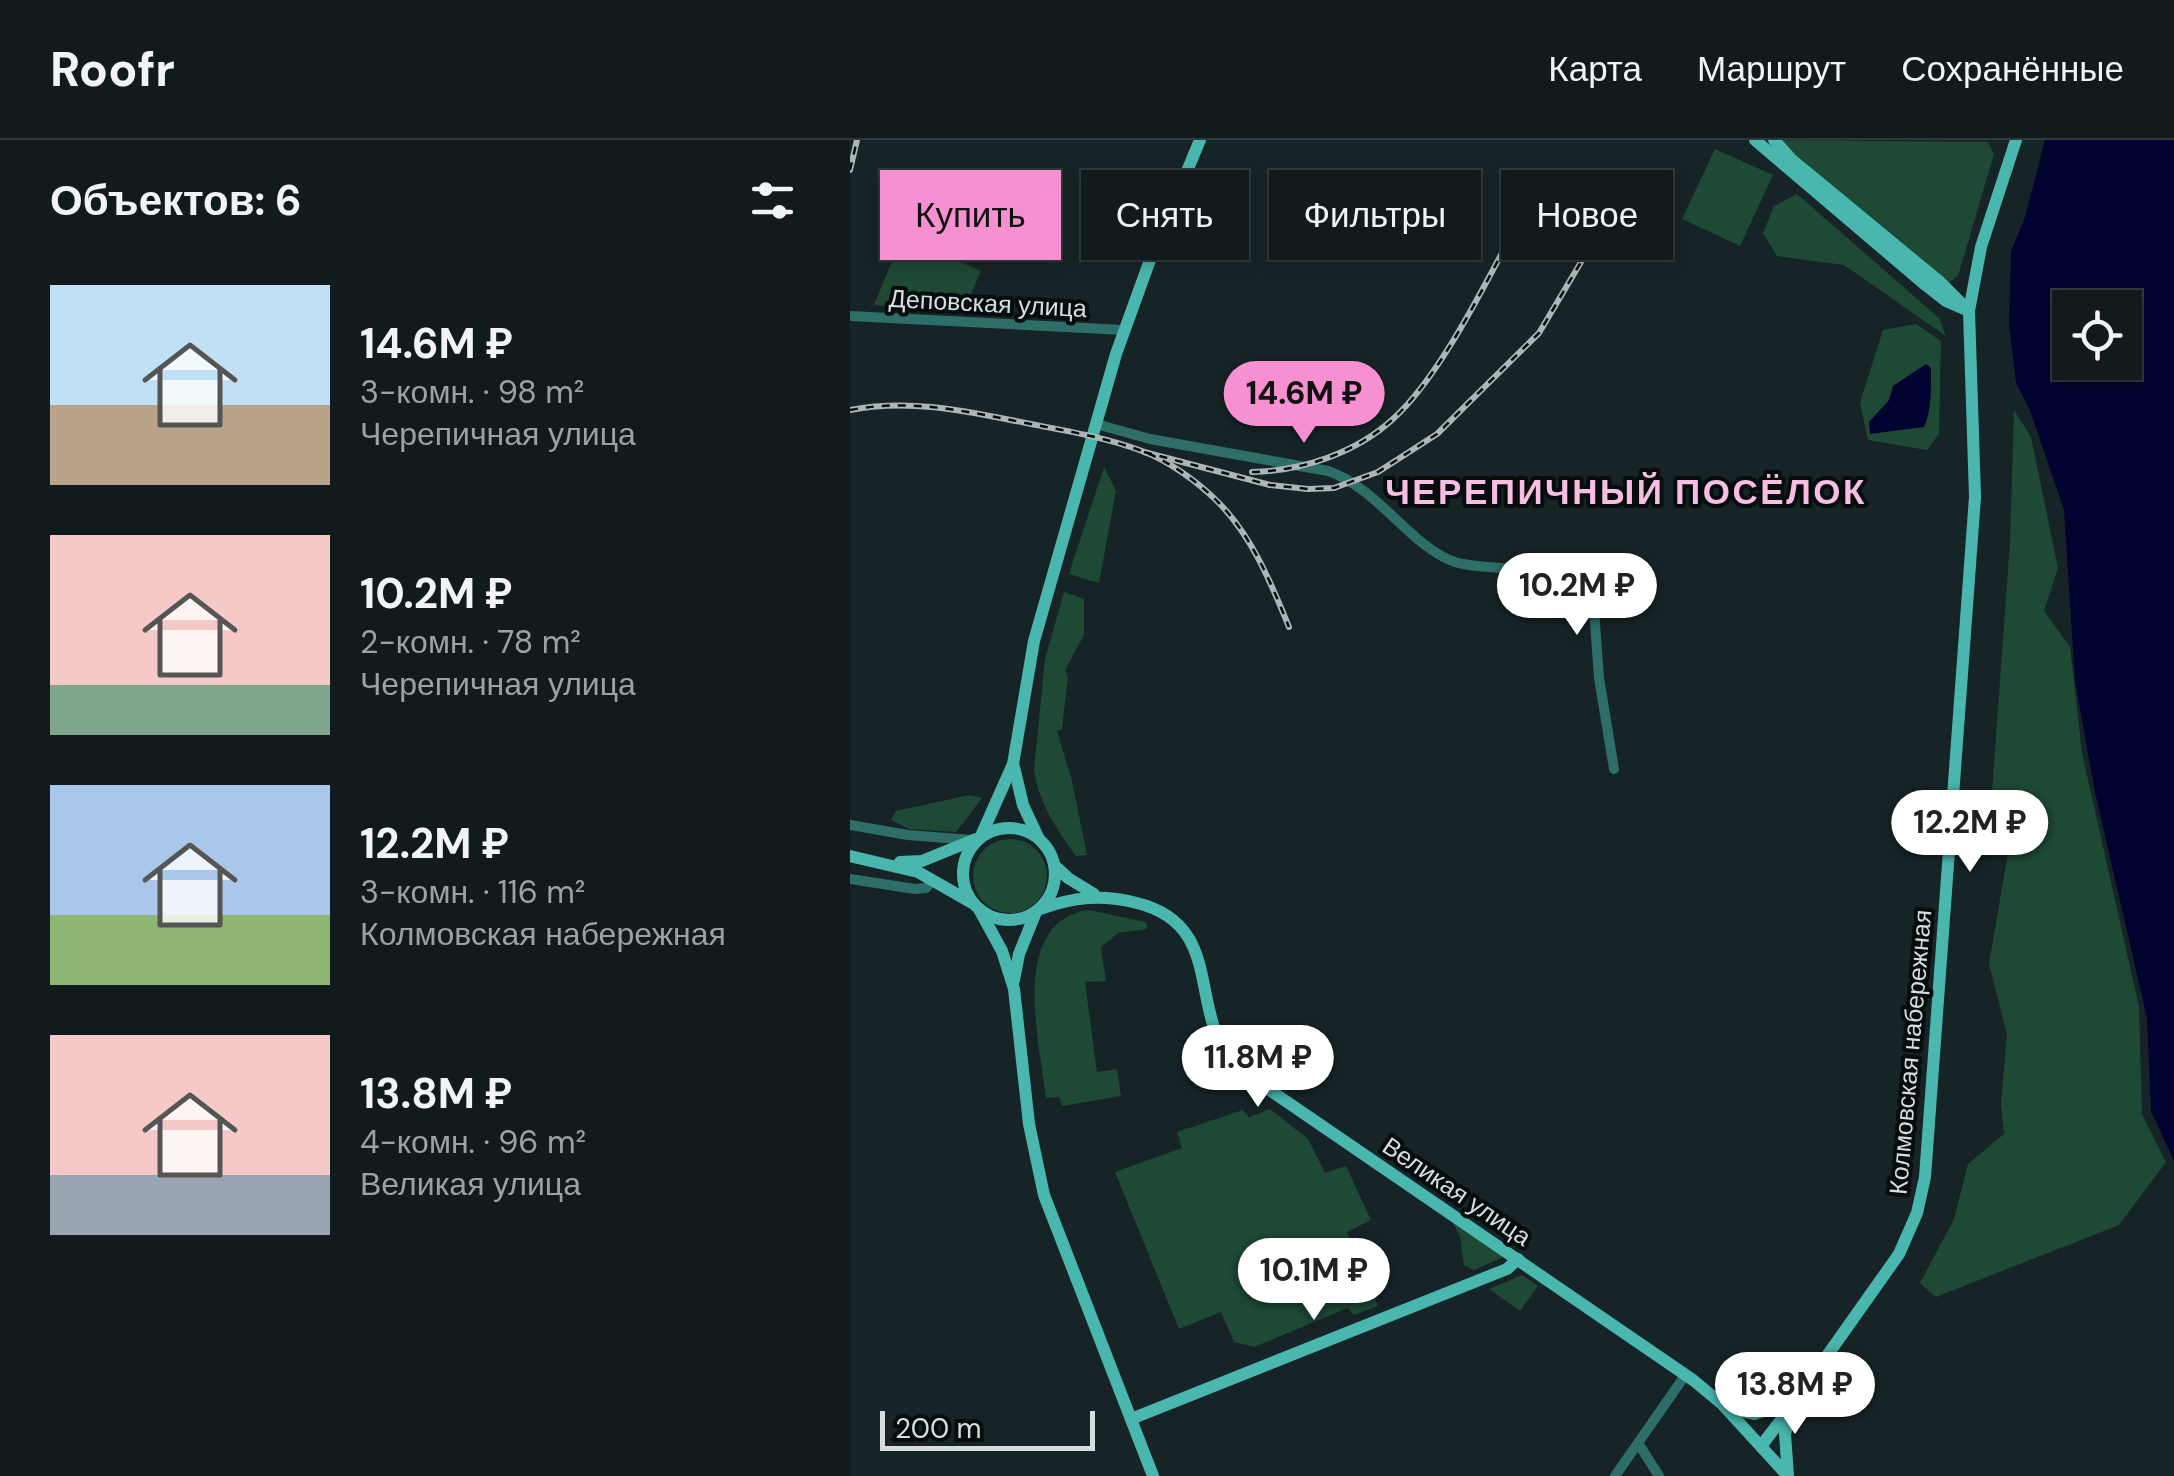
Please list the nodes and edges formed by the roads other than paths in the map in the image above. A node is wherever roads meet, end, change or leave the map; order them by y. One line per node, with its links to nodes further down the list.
1 (1200, 140): 8 (main road)
2 (1755, 140): 6 (main road)
3 (1774, 140): 6 (main road)
4 (2016, 140): 6 (main road, Колмовская набережная)
5 (2026, 140): 6 (main road, Колмовская набережная)
6 (1968, 311): 26 (main road, Колмовская набережная)
7 (850, 316): 8 (street, Деповская улица)
8 (1124, 330): 9 (main road)
9 (1096, 424): 10 (main road); 11 (street)
10 (1013, 764): 13 (main road); 14 (main road)
11 (1614, 769)
12 (850, 826): 13 (street)
13 (976, 838): 14 (main road); 16 (main road); 21 (main road)
14 (1040, 842): 17 (main road)
15 (850, 856): 16 (main road)
16 (883, 862): 19 (main road)
17 (1052, 863): 20 (main road); 22 (main road)
18 (850, 879): 19 (street)
19 (933, 880): 21 (main road)
20 (1099, 896): 22 (main road); 24 (main road, Великая улица)
21 (977, 907): 22 (main road); 23 (main road)
22 (1038, 910): 23 (main road)
23 (1014, 989): 28 (main road)
24 (1518, 1259): 25 (main road, Великая улица); 28 (main road)
25 (1686, 1374): 27 (main road, Великая улица); 29 (street)
26 (1795, 1401): 27 (main road); 30 (main road, Колмовская набережная); 34 (main road)
27 (1722, 1404): 30 (main road, Великая улица)
28 (1131, 1419): 31 (main road)
29 (1638, 1444): 32 (street); 33 (street)
30 (1761, 1446): 34 (main road, Великая улица)
31 (1154, 1476)
32 (1615, 1476)
33 (1659, 1476)
34 (1788, 1476)

